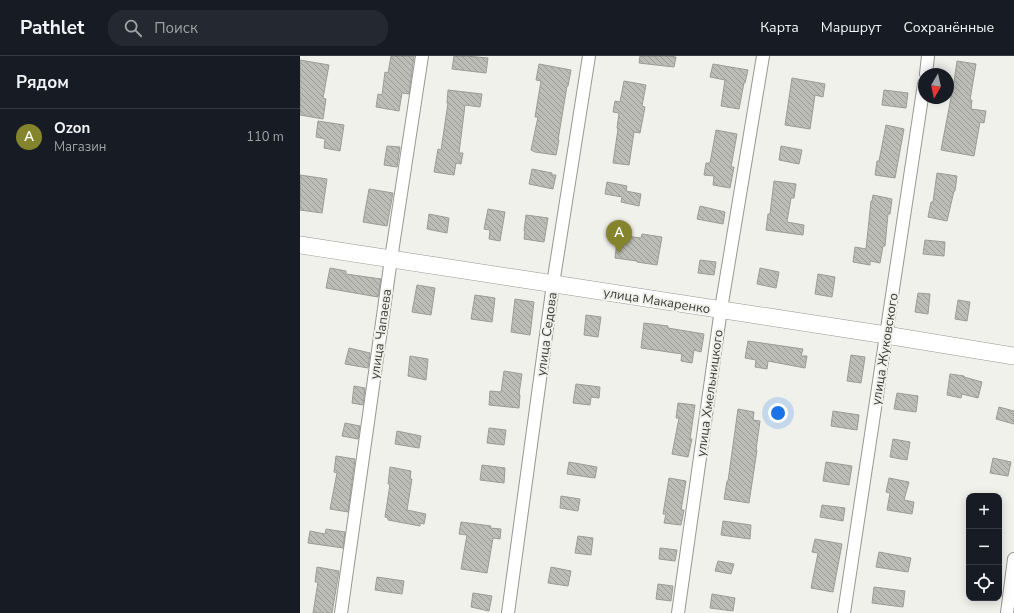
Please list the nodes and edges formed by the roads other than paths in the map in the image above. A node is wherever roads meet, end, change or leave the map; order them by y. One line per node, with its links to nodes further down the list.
1 (422, 56): 8 (street, улица Чапаева)
2 (589, 56): 9 (street, улица Седова)
3 (763, 56): 10 (street, улица Хмельницкого)
4 (928, 56): 5 (street)
5 (927, 68)
6 (921, 104): 11 (street, улица Жуковского)
7 (300, 245): 8 (street, улица Макаренко)
8 (391, 259): 9 (street, улица Макаренко); 14 (street, улица Чапаева)
9 (553, 284): 10 (street, улица Макаренко); 15 (street, улица Седова)
10 (721, 310): 11 (street, улица Макаренко); 16 (street, улица Хмельницкого)
11 (886, 335): 12 (street, улица Макаренко); 17 (street, улица Жуковского)
12 (1014, 356)
13 (1014, 559): 18 (street)
14 (341, 613)
15 (508, 613)
16 (678, 613)
17 (844, 613)
18 (1007, 613)

